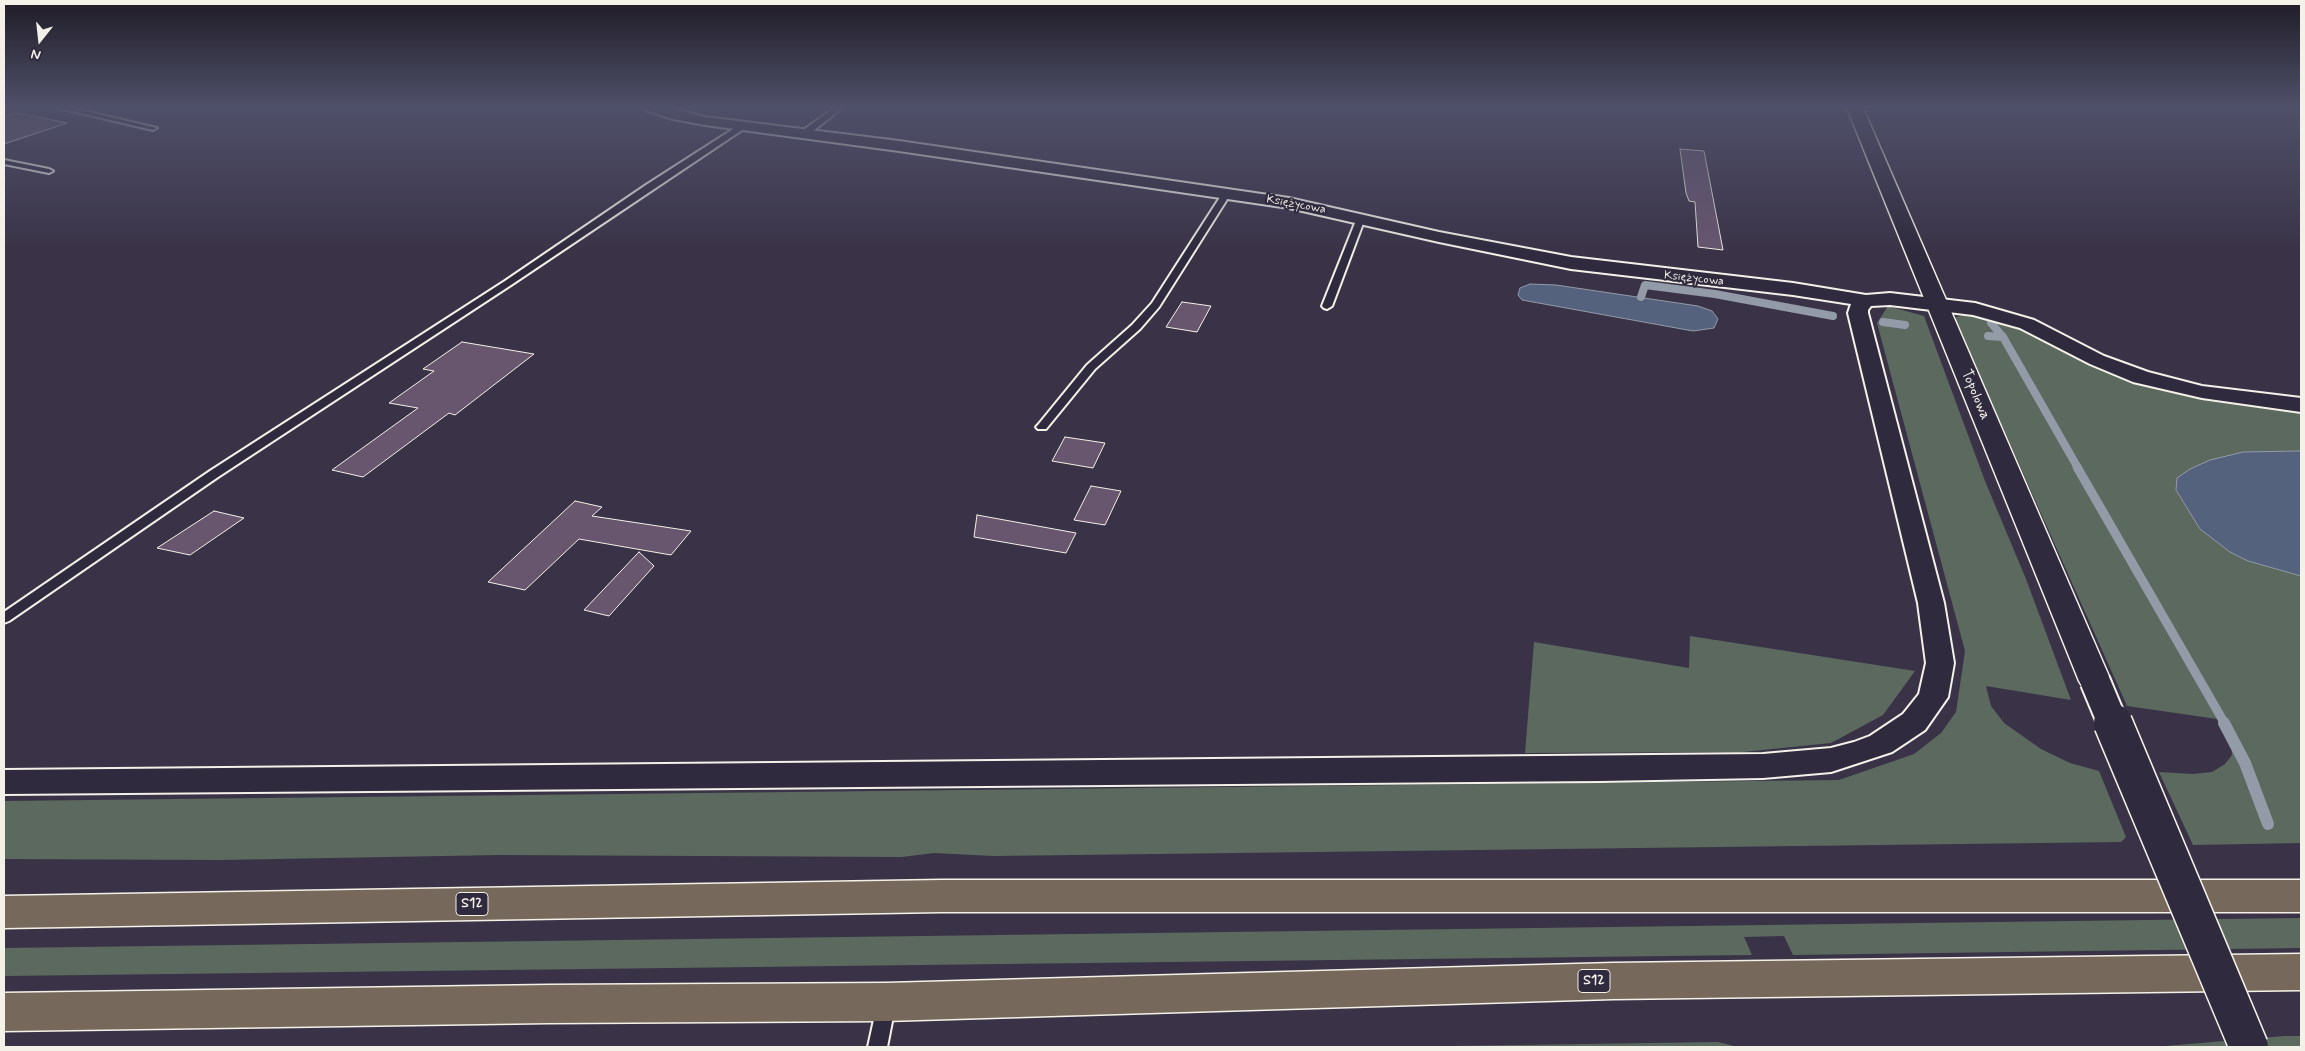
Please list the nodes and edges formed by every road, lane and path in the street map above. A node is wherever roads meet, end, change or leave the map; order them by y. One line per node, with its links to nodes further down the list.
1 (696, 157): 13 (lane)
2 (974, 157): 6 (street, Księżycowa)
3 (1876, 157): 9 (street, Topolowa)
4 (4, 162): 5 (lane)
5 (49, 172)
6 (1227, 193): 7 (street, Księżycowa); 12 (lane)
7 (1361, 218): 8 (street, Księżycowa); 10 (lane)
8 (1866, 301): 9 (street, Księżycowa); 14 (street)
9 (1937, 304): 11 (street, Księżycowa); 21 (street, Topolowa, bridge)
10 (1327, 306)
11 (2301, 406)
12 (1042, 427)
13 (4, 618)
14 (4, 782)
15 (2301, 896): 16 (highway, S12)
16 (4, 912)
17 (2301, 972): 18 (highway, S12)
18 (886, 1002): 19 (highway, S12); 20 (lane)
19 (4, 1012)
20 (877, 1047)
21 (2249, 1047)

